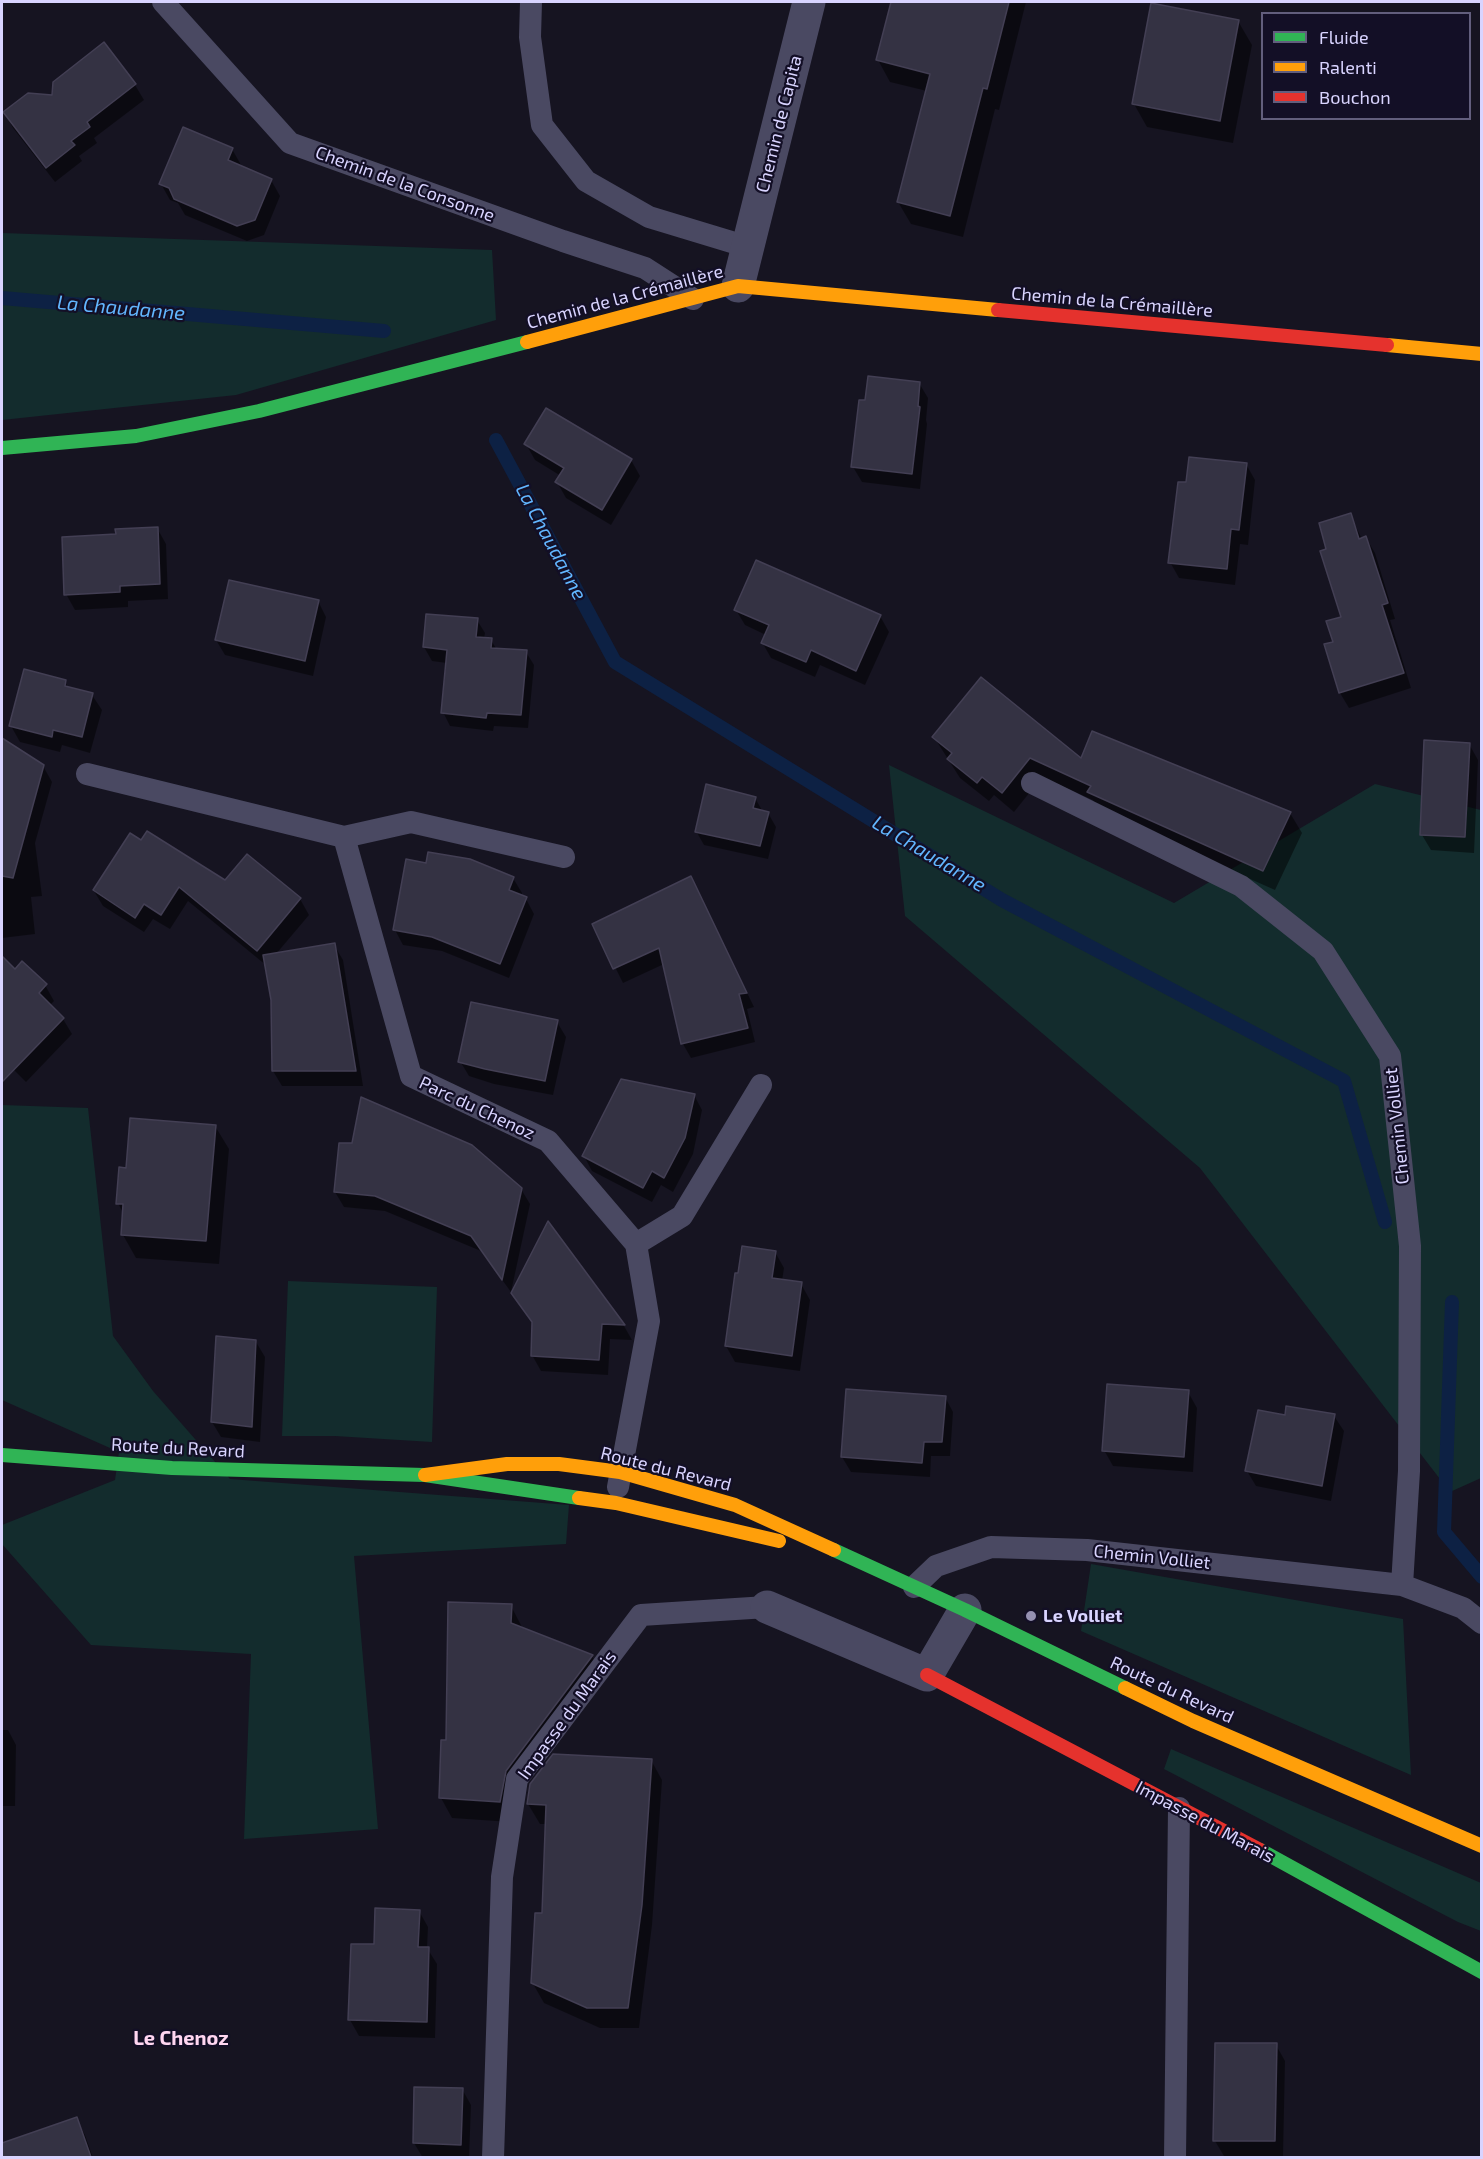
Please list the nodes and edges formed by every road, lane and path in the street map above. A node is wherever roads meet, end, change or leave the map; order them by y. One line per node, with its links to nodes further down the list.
1 (163, 2): 6 (lane, Chemin de la Consonne)
2 (531, 2): 4 (lane)
3 (809, 2): 4 (street, Chemin de Capita)
4 (748, 247): 5 (street, Chemin de Capita)
5 (738, 286): 6 (street, Chemin de la Crémaillère); 7 (street, Chemin de la Crémaillère)
6 (693, 299): 8 (street, Chemin de la Crémaillère)
7 (1482, 354)
8 (2, 448)
9 (87, 774): 11 (lane)
10 (1032, 783): 20 (lane, Chemin Volliet)
11 (344, 837): 12 (lane); 14 (lane, Parc du Chenoz)
12 (564, 857)
13 (761, 1085): 14 (lane)
14 (636, 1244): 16 (lane)
15 (2, 1455): 17 (street, Route du Revard)
16 (621, 1472): 17 (street, Route du Revard); 18 (lane); 19 (street, Route du Revard)
17 (425, 1474): 18 (street, Route du Revard)
18 (616, 1503): 19 (street, Route du Revard)
19 (851, 1557): 21 (street, Route du Revard)
20 (1402, 1585): 21 (lane, Chemin Volliet); 24 (lane, Chemin Volliet)
21 (914, 1587): 23 (street, Route du Revard)
22 (767, 1607): 25 (street, Impasse du Marais); 29 (lane, Impasse du Marais)
23 (964, 1610): 25 (street); 27 (street, Route du Revard)
24 (1482, 1623)
25 (927, 1675): 26 (street, Impasse du Marais)
26 (1179, 1808): 28 (street, Impasse du Marais); 30 (lane)
27 (1482, 1846)
28 (1482, 1972)
29 (493, 2157)
30 (1175, 2157)

